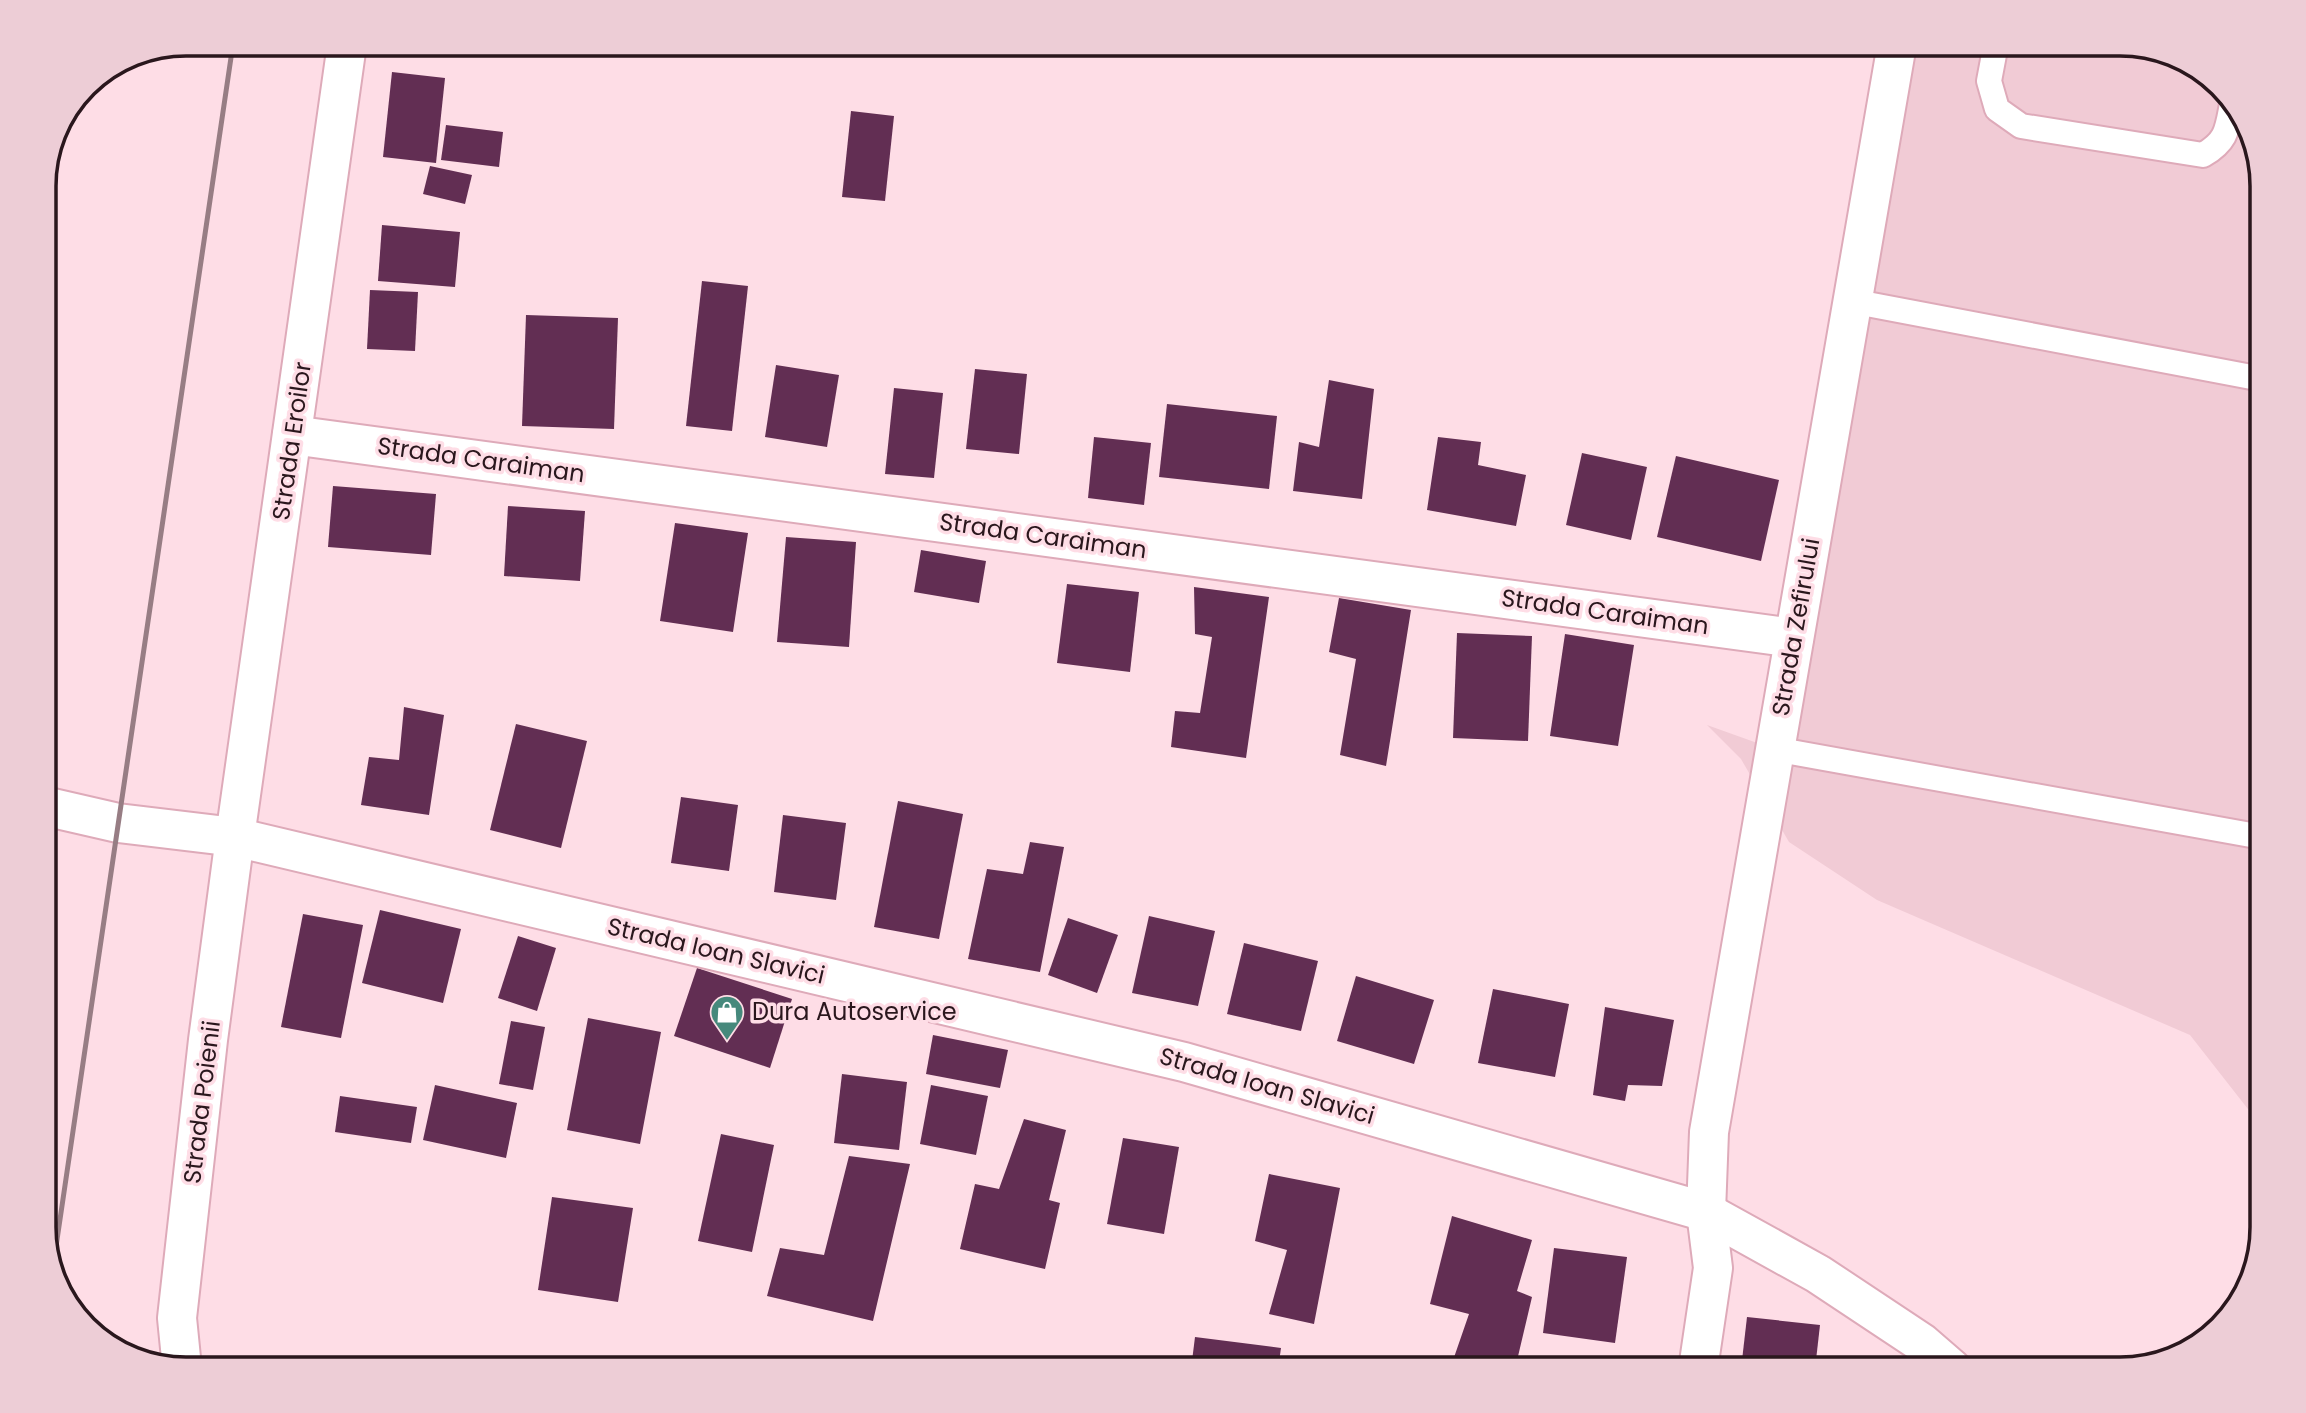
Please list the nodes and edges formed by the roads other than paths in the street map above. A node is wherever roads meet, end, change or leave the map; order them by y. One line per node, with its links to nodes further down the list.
1 (345, 56): 7 (street, Strada Eroilor)
2 (1895, 56): 5 (street, Strada Zefirului)
3 (1994, 56): 4 (lane)
4 (2230, 116)
5 (1851, 301): 6 (lane); 8 (street, Strada Zefirului)
6 (2250, 377)
7 (292, 435): 8 (street, Strada Caraiman); 12 (street, Strada Eroilor)
8 (1794, 638): 9 (street, Strada Zefirului)
9 (1774, 749): 11 (lane); 13 (street, Strada Zefirului)
10 (56, 809): 12 (street, Strada Ioan Slavici)
11 (2250, 835)
12 (235, 837): 13 (street, Strada Ioan Slavici); 14 (street, Strada Poienii)
13 (1706, 1212): 15 (street, Strada Zefirului); 16 (street, Strada Ioan Slavici)
14 (181, 1357)
15 (1700, 1357)
16 (1938, 1357)

